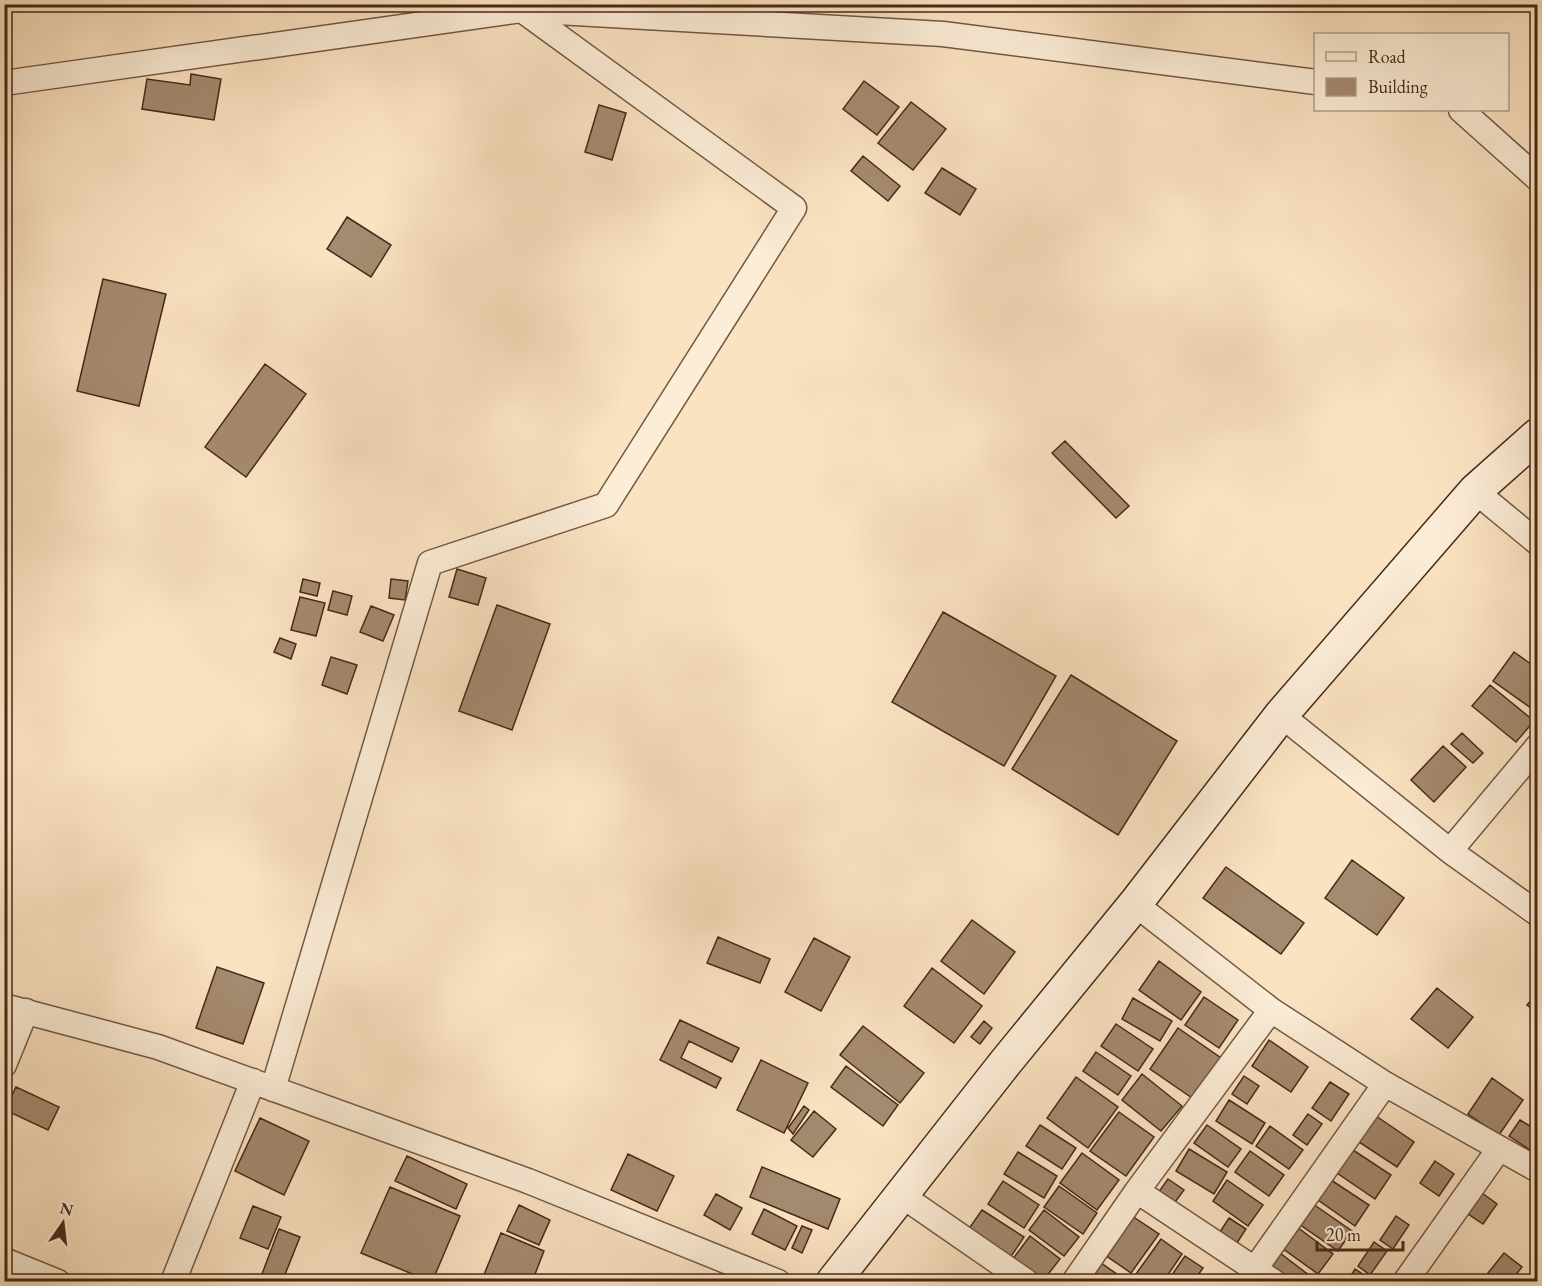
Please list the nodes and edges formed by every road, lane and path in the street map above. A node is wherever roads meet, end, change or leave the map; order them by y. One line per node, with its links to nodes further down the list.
1 (522, 10): 2 (street); 3 (street); 18 (street)
2 (1314, 82)
3 (4, 83)
4 (1462, 111): 5 (street)
5 (1538, 179)
6 (1538, 435): 7 (main road)
7 (1475, 491): 8 (street); 9 (main road)
8 (1538, 543)
9 (1281, 715): 11 (street); 12 (main road)
10 (1538, 746): 11 (street)
11 (1450, 851): 13 (street)
12 (1135, 904): 15 (street); 22 (main road)
13 (1538, 914)
14 (15, 1009): 16 (street); 18 (street)
15 (1271, 1010): 17 (street); 21 (street)
16 (4, 1065)
17 (1385, 1084): 19 (street); 24 (street)
18 (263, 1085): 26 (street); 27 (street)
19 (1499, 1149): 20 (street); 31 (street)
20 (1538, 1170)
21 (1137, 1191): 24 (street); 30 (street)
22 (901, 1195): 28 (main road); 29 (street)
23 (4, 1260): 25 (street)
24 (1264, 1275)
25 (58, 1281)
26 (173, 1281)
27 (778, 1281)
28 (833, 1281)
29 (1027, 1281)
30 (1074, 1281)
31 (1405, 1281)

